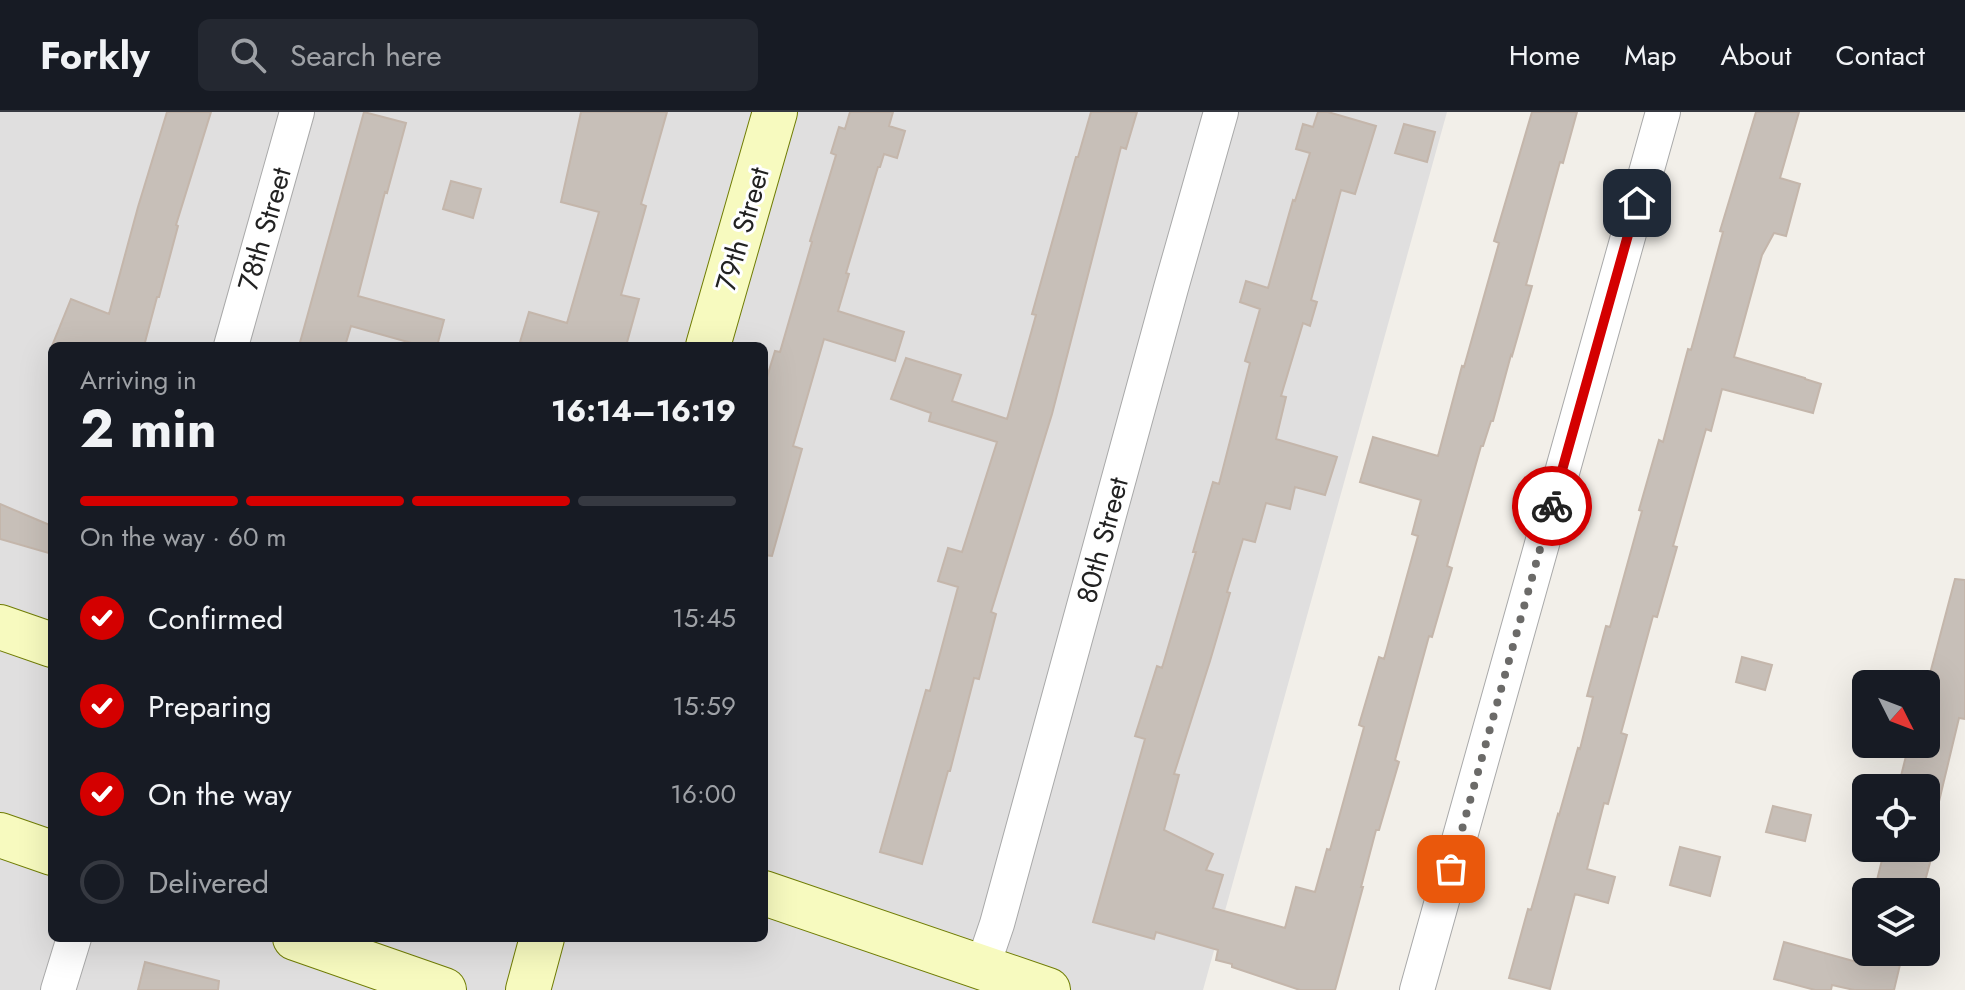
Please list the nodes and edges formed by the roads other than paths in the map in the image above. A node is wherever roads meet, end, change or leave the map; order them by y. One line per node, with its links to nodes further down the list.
1 (297, 112): 5 (street, 78th Street)
2 (775, 112): 6 (street, 79th Street)
3 (1221, 112): 15 (street, 80th Street)
4 (1663, 112): 20 (street)
5 (232, 342)
6 (709, 342)
7 (0, 627): 8 (street)
8 (48, 644)
9 (0, 835): 10 (street)
10 (48, 852)
11 (768, 894): 15 (street)
12 (73, 942): 16 (street)
13 (306, 942): 17 (street)
14 (541, 942): 18 (street)
15 (982, 968): 19 (street)
16 (58, 990)
17 (444, 990)
18 (528, 990)
19 (1048, 990)
20 (1417, 990)

